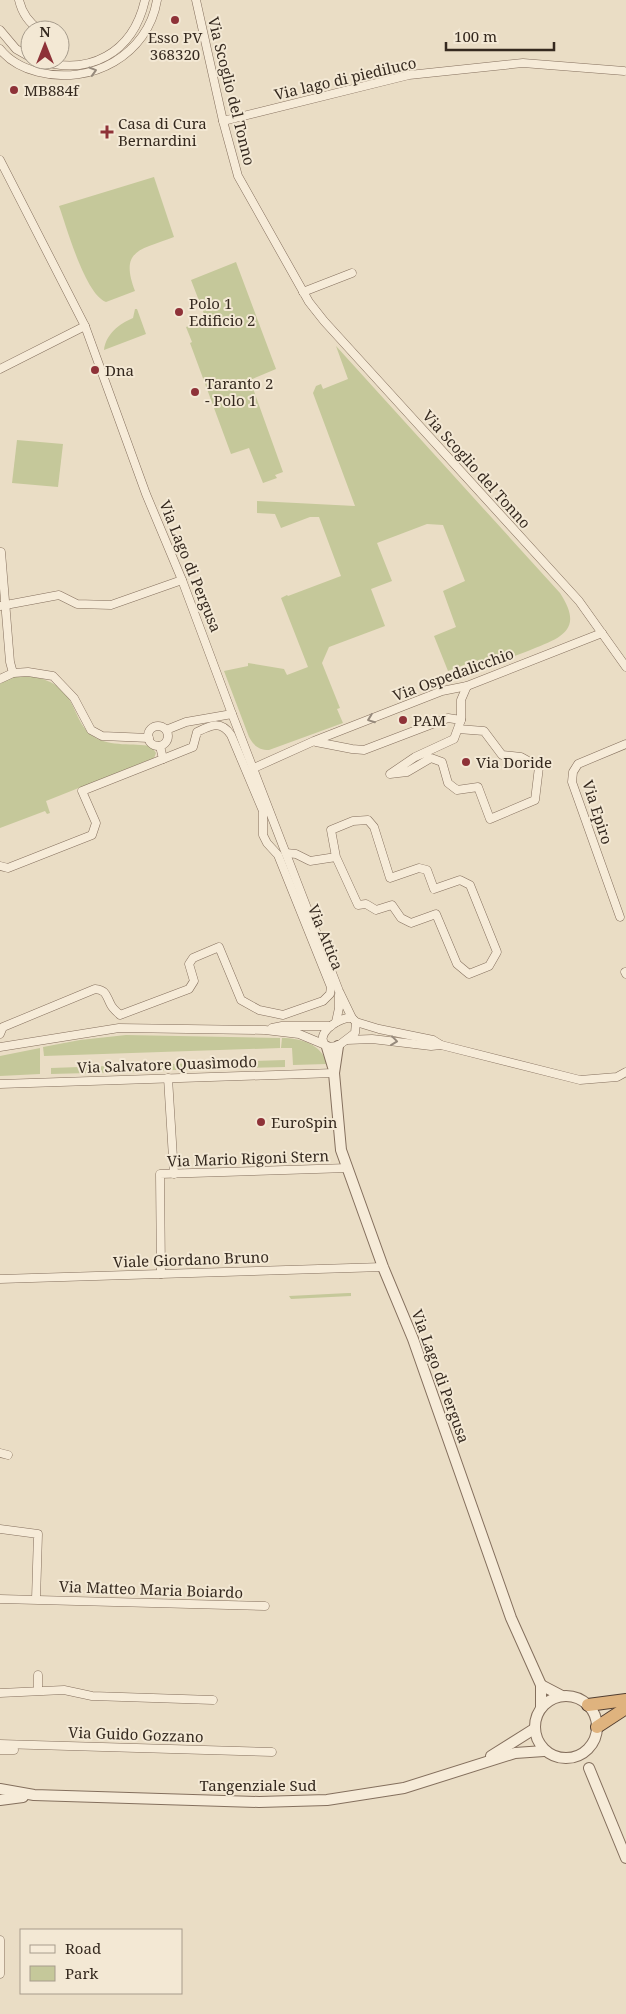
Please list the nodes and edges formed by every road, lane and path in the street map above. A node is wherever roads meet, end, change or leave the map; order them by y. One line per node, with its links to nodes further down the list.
1 (19, 0): 5 (street)
2 (145, 0): 10 (street)
3 (157, 0): 11 (street, one-way to 3)
4 (196, 0): 13 (street, Via Scoglio del Tonno)
5 (28, 20)
6 (0, 30): 8 (street)
7 (0, 49): 9 (street)
8 (20, 53)
9 (20, 65)
10 (70, 67)
11 (30, 70)
12 (624, 71): 13 (street, Via lago di piediluco)
13 (223, 121): 16 (street, Via Scoglio del Tonno)
14 (0, 160): 17 (street, Via Lago di Pergusa)
15 (352, 273): 16 (street)
16 (304, 292): 22 (street, Via Scoglio del Tonno)
17 (85, 326): 18 (street); 20 (street, Via Lago di Pergusa)
18 (0, 369)
19 (1, 552): 21 (street)
20 (182, 580): 21 (street); 27 (street, Via Lago di Pergusa)
21 (3, 606): 24 (street)
22 (602, 633): 23 (street, Via Scoglio del Tonno); 26 (street, Via Ospedalicchio)
23 (626, 667)
24 (13, 673): 25 (street); 31 (street)
25 (0, 679)
26 (467, 686): 28 (street); 32 (street, Via Ospedalicchio, one-way to 32)
27 (232, 714): 30 (street); 36 (street, Via Lago di Pergusa)
28 (461, 720): 29 (street); 32 (street)
29 (458, 729): 29 (street)
30 (166, 730): 31 (street); 34 (street)
31 (149, 738): 34 (street)
32 (314, 742): 36 (street, Via Ospedalicchio)
33 (626, 744): 42 (street, Via Epiro)
34 (160, 746): 35 (street)
35 (163, 759): 38 (street); 41 (street)
36 (254, 768): 37 (street, Via Lago di Pergusa)
37 (278, 830): 38 (street); 39 (street, Via Lago di Pergusa)
38 (263, 835): 47 (street, Via Attica)
39 (286, 853): 40 (street); 43 (street, Via Lago di Pergusa)
40 (336, 857): 40 (street)
41 (0, 866)
42 (620, 917)
43 (339, 991): 44 (street, Via Lago di Pergusa); 45 (street)
44 (354, 1020): 45 (street); 48 (street); 49 (street)
45 (334, 1024): 46 (street); 50 (street)
46 (266, 1030): 50 (street); 51 (street)
47 (0, 1034)
48 (342, 1043): 49 (street, one-way to 49); 50 (street); 53 (street, Via Lago di Pergusa)
49 (441, 1045): 52 (street)
50 (325, 1046): 53 (street, Via Lago di Pergusa)
51 (0, 1047)
52 (626, 1072)
53 (334, 1073): 54 (street, Via Salvatore Quasìmodo); 56 (street, Via Lago di Pergusa)
54 (168, 1078): 55 (street, Via Salvatore Quasìmodo); 57 (street)
55 (0, 1084)
56 (348, 1168): 57 (street, Via Mario Rigoni Stern); 58 (street, Via Lago di Pergusa)
57 (174, 1174): 59 (street, Via Mario Rigoni Stern)
58 (383, 1268): 59 (street, Viale Giordano Bruno); 66 (street, Via Lago di Pergusa)
59 (161, 1274): 60 (street, Viale Giordano Bruno)
60 (0, 1278)
61 (0, 1529): 63 (street)
62 (0, 1599): 63 (street, Via Matteo Maria Boiardo)
63 (36, 1599): 64 (street, Via Matteo Maria Boiardo)
64 (265, 1606)
65 (38, 1675): 67 (street)
66 (541, 1685): 69 (street); 73 (street, Via Lago di Pergusa)
67 (38, 1690): 68 (street); 70 (street)
68 (0, 1693)
69 (562, 1696): 72 (street); 73 (street)
70 (213, 1700)
71 (626, 1700): 72 (highway)
72 (588, 1705): 75 (street)
73 (541, 1708): 76 (street)
74 (626, 1708): 75 (highway)
75 (597, 1726): 78 (street)
76 (534, 1729): 81 (street); 84 (street, Tangenziale Sud)
77 (0, 1744): 82 (street, Via Guido Gozzano)
78 (590, 1747): 83 (street); 85 (street)
79 (0, 1750): 80 (street)
80 (14, 1750)
81 (544, 1751): 83 (street); 84 (street, Tangenziale Sud)
82 (272, 1752)
83 (570, 1758): 85 (street)
84 (477, 1764): 87 (street, Tangenziale Sud)
85 (589, 1768): 89 (street)
86 (0, 1789): 87 (street, Tangenziale Sud)
87 (34, 1795): 88 (street, Tangenziale Sud)
88 (0, 1800)
89 (626, 1858)
90 (0, 1940): 91 (street)
91 (0, 1974)

